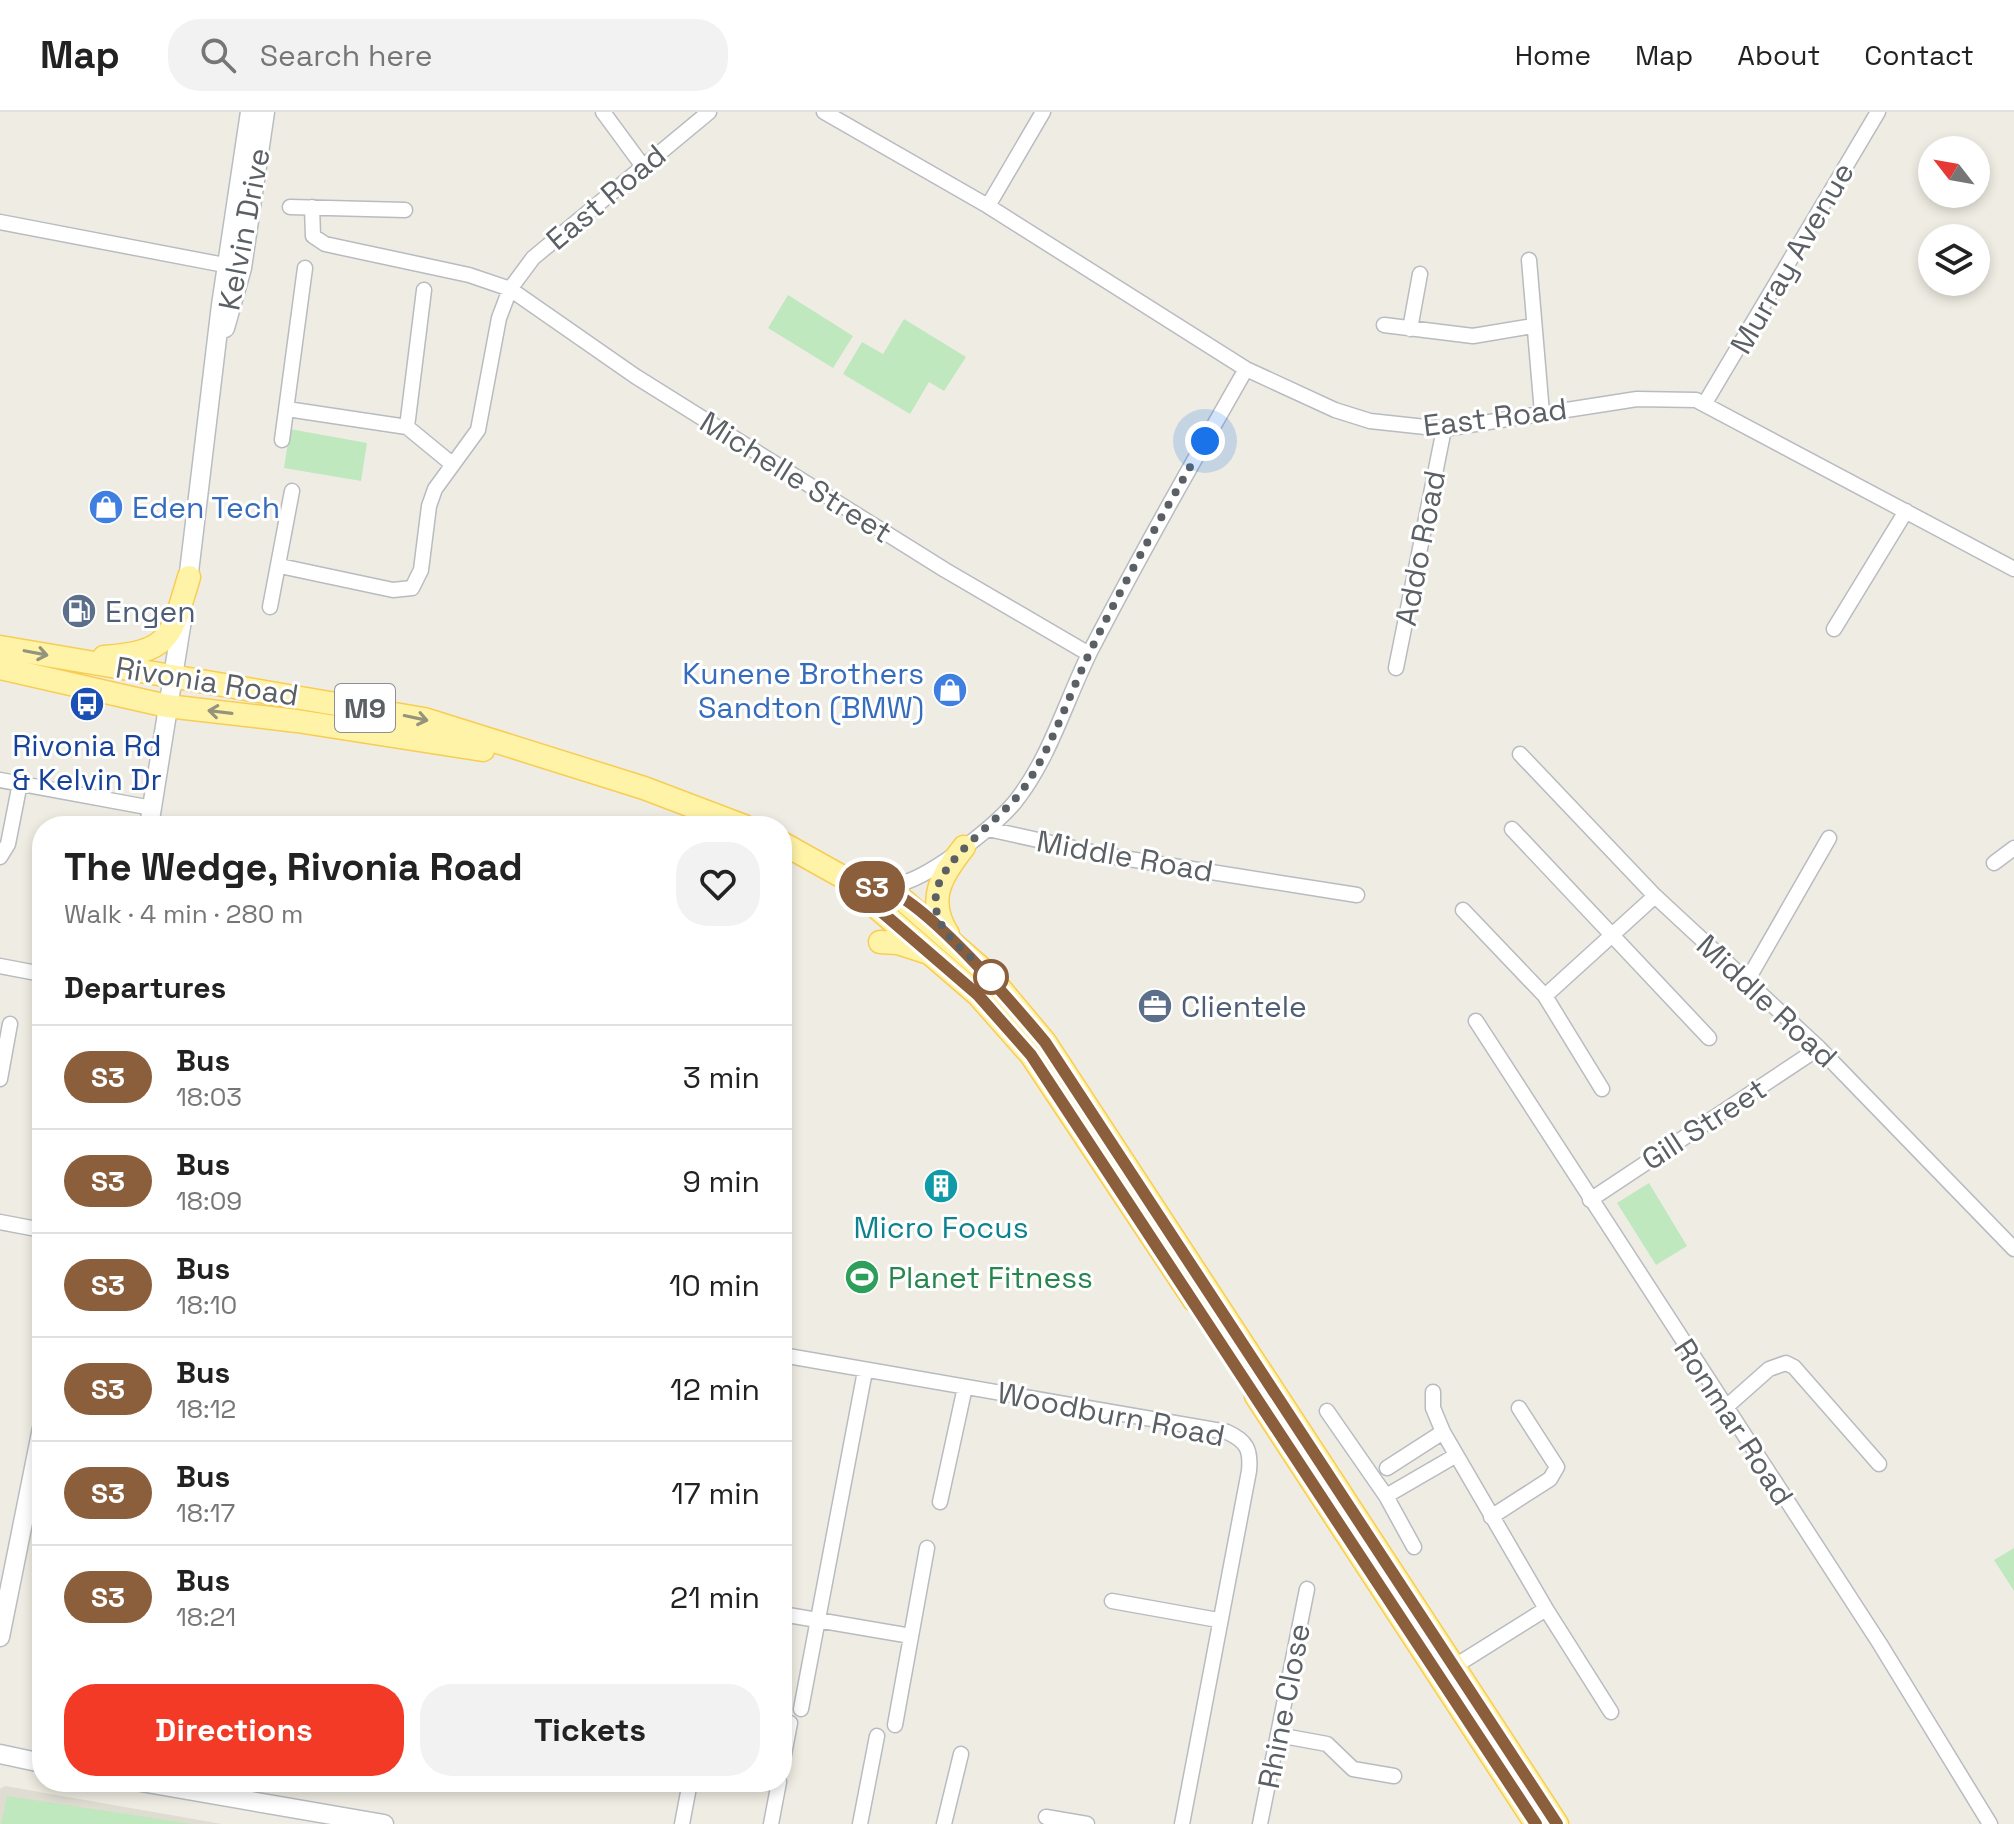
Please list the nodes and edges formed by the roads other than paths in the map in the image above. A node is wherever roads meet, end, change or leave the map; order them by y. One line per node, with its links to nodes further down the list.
1 (250, 112): 15 (main road, Kelvin Drive)
2 (265, 112): 15 (main road, Kelvin Drive)
3 (603, 112): 8 (street)
4 (709, 112): 8 (street, East Road)
5 (824, 112): 9 (street, East Road)
6 (1043, 112): 9 (street)
7 (1878, 112): 24 (street, Murray Avenue)
8 (642, 165): 18 (street, East Road)
9 (988, 206): 23 (street, East Road)
10 (290, 207): 11 (street)
11 (312, 207): 12 (street); 18 (street, Michelle Street)
12 (405, 210)
13 (0, 222): 15 (street)
14 (1529, 260): 21 (street)
15 (235, 267): 35 (main road, Kelvin Drive)
16 (305, 268): 25 (street)
17 (1420, 274): 22 (street)
18 (510, 289): 30 (street, East Road); 39 (street, Michelle Street)
19 (424, 290): 27 (street)
20 (1384, 325): 22 (street)
21 (1533, 326): 22 (street); 26 (street)
22 (1410, 329)
23 (1246, 369): 28 (street, East Road); 39 (street)
24 (1705, 403): 26 (street, East Road); 32 (street, East Road)
25 (287, 409): 27 (street); 29 (street)
26 (1542, 413): 28 (street, East Road)
27 (407, 427): 30 (street)
28 (1444, 429): 42 (street, Addo Road)
29 (282, 440)
30 (452, 464): 33 (street, East Road)
31 (292, 491): 33 (street)
32 (1906, 511): 34 (street, East Road); 37 (street)
33 (280, 566): 36 (street)
34 (2014, 569)
35 (189, 577): 40 (main road); 43 (main road, Kelvin Drive)
36 (270, 607)
37 (1834, 629)
38 (0, 647): 40 (main road, Rivonia Road / M9, one-way to 40)
39 (1089, 654): 52 (street)
40 (71, 660): 43 (main road, Rivonia Road / M9)
41 (0, 668): 44 (main road, Rivonia Road / M9)
42 (1396, 668)
43 (173, 676): 44 (main road, Kelvin Drive); 46 (main road, Rivonia Road / M9, one-way to 46)
44 (167, 706): 46 (main road, Rivonia Road / M9, one-way to 44); 50 (main road, Kelvin Drive)
45 (1520, 754): 61 (street, Middle Road)
46 (552, 761): 51 (main road, Rivonia Road / M9)
47 (0, 780): 48 (street)
48 (20, 783): 49 (street); 58 (street)
49 (146, 816)
50 (150, 816)
51 (718, 816)
52 (988, 829): 55 (street); 60 (street, Middle Road)
53 (1512, 829): 64 (street)
54 (1829, 838): 69 (street)
55 (964, 847): 62 (street); 66 (main road)
56 (792, 848): 62 (main road)
57 (2014, 848): 59 (street)
58 (0, 857)
59 (1994, 863)
60 (1357, 895)
61 (1655, 896): 64 (street); 69 (street, Middle Road)
62 (899, 899): 66 (main road)
63 (1463, 910): 70 (street)
64 (1613, 934): 70 (street); 73 (street)
65 (880, 942): 66 (main road)
66 (945, 950): 106 (main road)
67 (0, 966): 68 (street)
68 (32, 972)
69 (1747, 981): 74 (street, Middle Road)
70 (1545, 996): 76 (street)
71 (1476, 1021): 77 (street, Ronmar Road)
72 (10, 1024): 75 (street)
73 (1709, 1038)
74 (1819, 1048): 77 (street, Gill Street); 80 (street, Middle Road)
75 (0, 1079)
76 (1602, 1089)
77 (1590, 1200): 86 (street, Ronmar Road)
78 (0, 1222): 79 (street)
79 (32, 1228)
80 (2014, 1249)
81 (792, 1357): 82 (street, Woodburn Road)
82 (865, 1371): 83 (street, Woodburn Road); 102 (street)
83 (965, 1387): 94 (street); 103 (street, Woodburn Road)
84 (1433, 1392): 88 (street)
85 (1519, 1408): 95 (street)
86 (1725, 1408): 90 (street); 130 (street, Ronmar Road)
87 (1327, 1411): 93 (street)
88 (1443, 1432): 89 (street); 91 (street)
89 (1455, 1456): 93 (street); 95 (street)
90 (1879, 1464)
91 (1387, 1468)
92 (32, 1478): 105 (main road)
93 (1386, 1496): 96 (street)
94 (940, 1502)
95 (1491, 1517): 100 (street)
96 (1414, 1547)
97 (927, 1548): 104 (street)
98 (1307, 1589): 110 (street, Rhine Close)
99 (1112, 1601): 103 (street)
100 (1546, 1609): 106 (street); 108 (street)
101 (792, 1616): 102 (street)
102 (818, 1620): 104 (street); 107 (street)
103 (1218, 1620): 126 (street, Woodburn Road)
104 (911, 1636): 109 (street)
105 (0, 1637)
106 (1445, 1672): 128 (main road); 129 (main road)
107 (801, 1709)
108 (1611, 1712)
109 (895, 1725)
110 (1278, 1735): 115 (street); 127 (street, Rhine Close)
111 (877, 1736): 123 (street)
112 (0, 1754): 114 (main road)
113 (961, 1754): 124 (street)
114 (32, 1761)
115 (1394, 1776)
116 (209, 1792): 120 (main road)
117 (688, 1792): 121 (street)
118 (777, 1792): 122 (street)
119 (1046, 1817): 125 (street)
120 (384, 1824)
121 (682, 1824)
122 (771, 1824)
123 (860, 1824)
124 (944, 1824)
125 (1087, 1824)
126 (1182, 1824)
127 (1260, 1824)
128 (1536, 1824)
129 (1557, 1824)
130 (1990, 1824)

